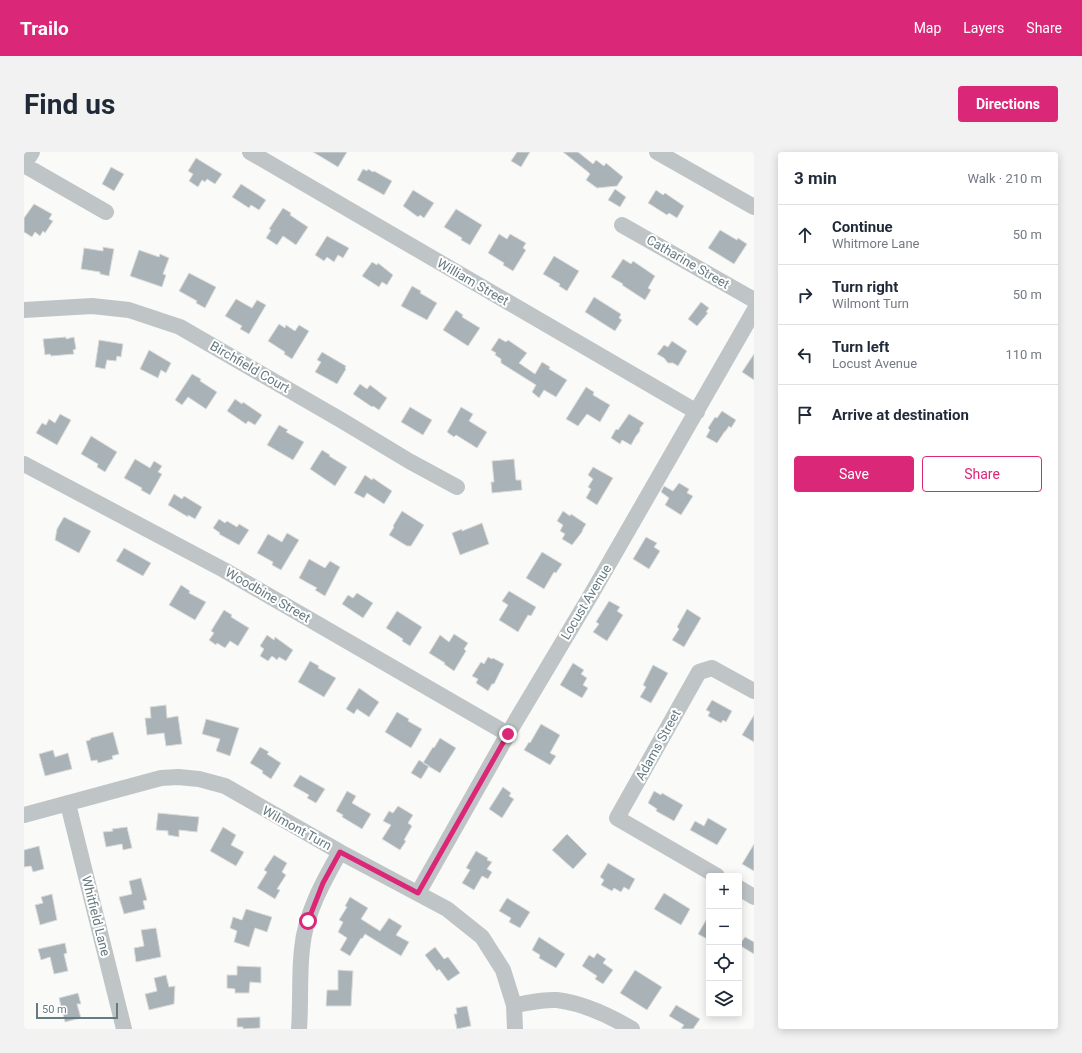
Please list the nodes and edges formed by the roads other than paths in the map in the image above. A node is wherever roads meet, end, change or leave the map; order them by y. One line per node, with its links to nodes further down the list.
1 (32, 152): 4 (street)
2 (250, 152): 11 (street, William Street)
3 (657, 152): 5 (street)
4 (24, 165): 6 (street)
5 (754, 207)
6 (106, 212)
7 (622, 225): 8 (street, Catharine Street)
8 (754, 300)
9 (24, 310): 13 (street, Birchfield Court)
10 (754, 312): 11 (street, Locust Avenue)
11 (697, 412): 15 (street, Locust Avenue)
12 (24, 464): 15 (street, Woodbine Street)
13 (457, 487)
14 (754, 691): 19 (street, Adams Street)
15 (508, 734): 21 (street, Locust Avenue)
16 (68, 804): 17 (street, Wilmont Turn); 18 (street, Wilmont Turn); 24 (street, Whitfield Lane)
17 (24, 815)
18 (340, 852): 21 (street, Wilmont Turn); 25 (street)
19 (712, 873)
20 (742, 890): 22 (street)
21 (418, 893): 23 (street, Wilmont Turn)
22 (754, 897)
23 (514, 1005): 26 (street, Wilmont Turn); 27 (street)
24 (124, 1029)
25 (300, 1029)
26 (515, 1029)
27 (632, 1029)

